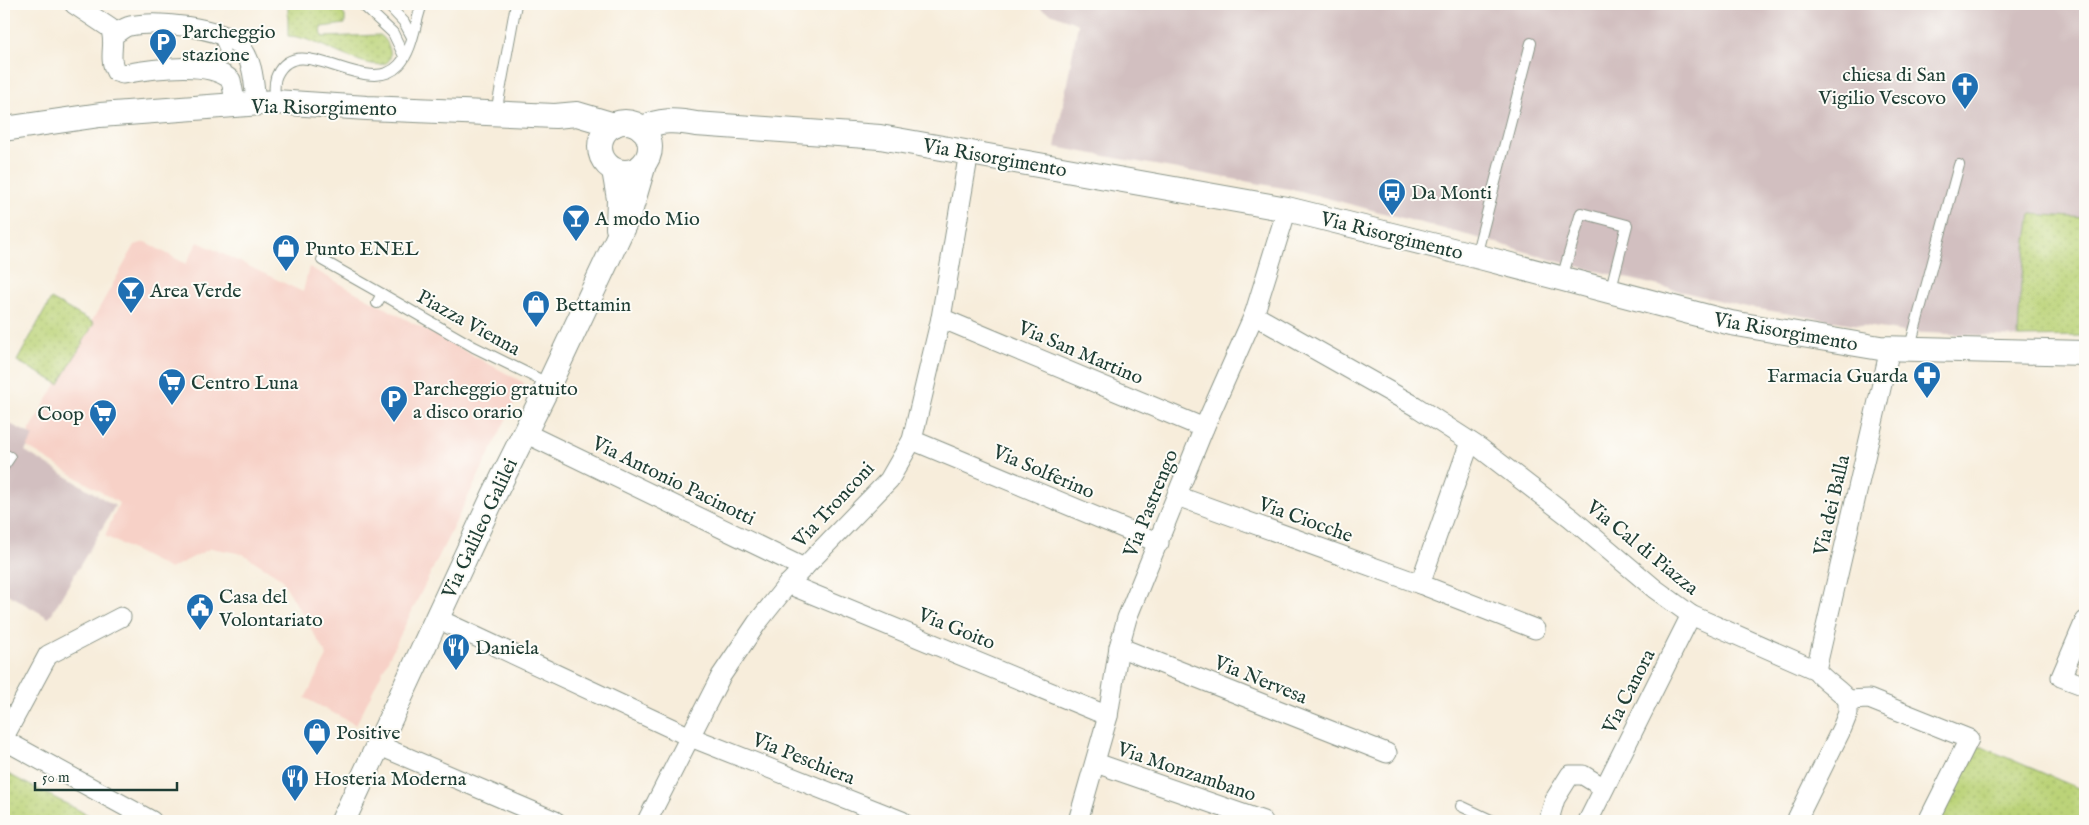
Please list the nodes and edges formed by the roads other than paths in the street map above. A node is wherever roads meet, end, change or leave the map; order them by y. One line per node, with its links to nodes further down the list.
1 (74, 4): 7 (street)
2 (362, 4): 10 (lane)
3 (387, 4): 8 (lane)
4 (516, 4): 13 (lane)
5 (418, 6): 8 (lane)
6 (216, 33): 7 (street); 11 (lane); 12 (street)
7 (113, 35): 11 (street)
8 (412, 37): 10 (lane)
9 (1531, 43): 26 (lane)
10 (404, 56): 12 (lane)
11 (211, 71): 12 (street)
12 (256, 104): 13 (street, Via Risorgimento); 17 (street, Via Risorgimento)
13 (496, 113): 14 (street, Via Risorgimento)
14 (555, 116): 16 (street, Via Risorgimento); 19 (street, Via Risorgimento)
15 (696, 124): 18 (street, Via Risorgimento); 20 (street, Via Risorgimento); 21 (street, Via Risorgimento)
16 (614, 125): 18 (street, Via Risorgimento); 19 (street)
17 (4, 128)
18 (642, 129): 21 (street)
19 (600, 150): 23 (street, Via Risorgimento)
20 (969, 152): 24 (street, Via Risorgimento); 31 (street, Via Tronconi)
21 (647, 157): 23 (street, Via Risorgimento); 25 (street, Via Galileo Galilei)
22 (1959, 165): 32 (lane)
23 (614, 170): 25 (street, Via Galileo Galilei)
24 (1287, 209): 26 (street, Via Risorgimento); 30 (street, Via Pastrengo)
25 (617, 235): 34 (street, Via Galileo Galilei)
26 (1476, 256): 28 (street, Via Risorgimento)
27 (322, 260): 34 (lane, Piazza Vienna)
28 (1562, 278): 29 (street, Via Risorgimento); 29 (lane)
29 (1610, 293): 32 (street, Via Risorgimento)
30 (1254, 315): 35 (street, Via Pastrengo); 38 (street, Via Cal di Piazza)
31 (941, 318): 35 (street, Via San Martino); 37 (street, Via Tronconi)
32 (1899, 350): 33 (street, Via Risorgimento); 52 (street, Via dei Balla)
33 (2085, 353)
34 (550, 384): 36 (street, Via Galileo Galilei)
35 (1204, 428): 41 (street, Via Pastrengo)
36 (525, 433): 43 (street, Via Antonio Pacinotti); 48 (street, Via Galileo Galilei)
37 (912, 440): 42 (street, Via Solferino); 43 (street, Via Tronconi)
38 (1470, 442): 45 (street); 46 (street, Via Cal di Piazza)
39 (4, 454): 40 (lane)
40 (4, 466)
41 (1177, 496): 42 (street, Via Pastrengo); 45 (street, Via Ciocche)
42 (1159, 543): 51 (street, Via Pastrengo)
43 (804, 568): 44 (street, Via Tronconi)
44 (788, 584): 55 (street, Via Goito); 56 (street, Via Tronconi)
45 (1420, 584): 50 (street, Via Ciocche)
46 (1691, 615): 52 (street, Via Cal di Piazza); 61 (street, Via Canora)
47 (121, 618): 57 (street)
48 (436, 618): 56 (street, Via Peschiera); 58 (street, Via Galileo Galilei)
49 (2085, 622): 53 (street)
50 (1535, 629)
51 (1119, 647): 55 (street, Via Pastrengo); 59 (street, Via Nervesa)
52 (1816, 670): 54 (street, Via Cal di Piazza)
53 (2085, 686)
54 (1848, 700): 73 (street); 74 (street)
55 (1108, 716): 60 (street, Via Pastrengo)
56 (688, 736): 66 (street, Via Tronconi); 67 (street, Via Peschiera)
57 (4, 738): 63 (street)
58 (378, 745): 64 (street, Via Galileo Galilei); 65 (street)
59 (1387, 753)
60 (1096, 763): 68 (street, Via Pastrengo); 69 (street, Via Monzambano)
61 (1604, 788): 71 (street); 72 (street, Via Canora)
62 (1461, 806): 70 (lane)
63 (152, 821)
64 (342, 821)
65 (555, 821)
66 (647, 821)
67 (902, 821)
68 (1078, 821)
69 (1263, 821)
70 (1493, 821)
71 (1552, 821)
72 (1588, 821)
73 (1796, 821)
74 (1928, 821)

